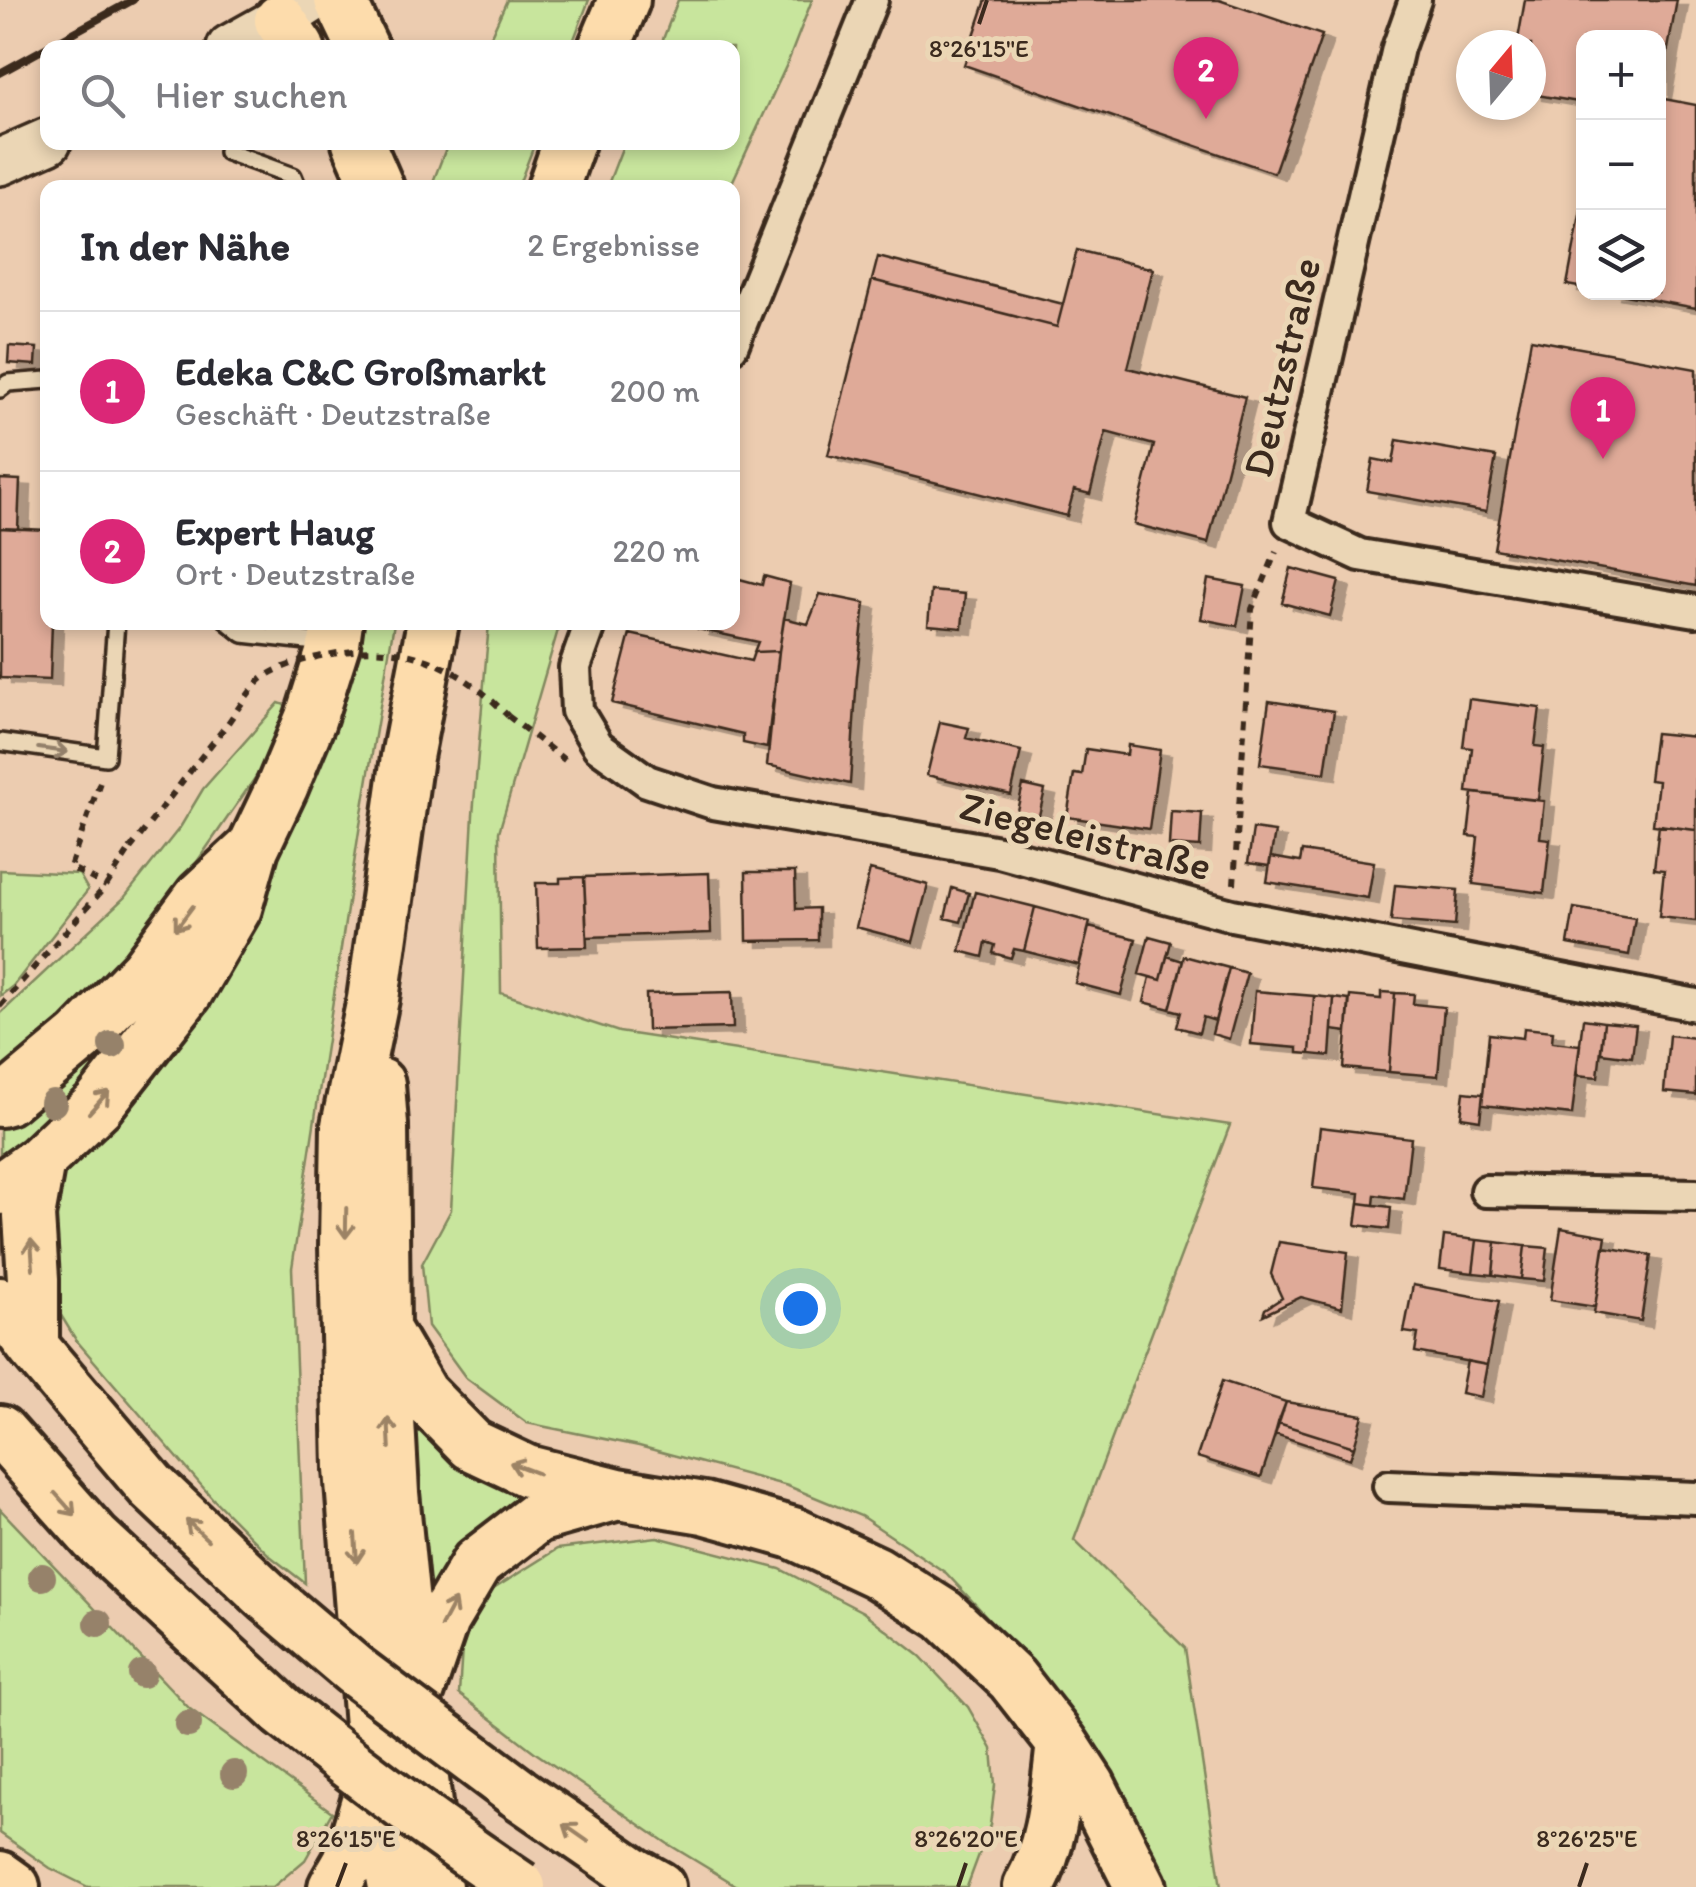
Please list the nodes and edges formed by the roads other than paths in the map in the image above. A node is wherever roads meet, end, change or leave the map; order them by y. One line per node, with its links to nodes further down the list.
1 (340, 0): 7 (main road)
2 (624, 0): 8 (main road)
3 (872, 0): 19 (street)
4 (1415, 0): 22 (street, Deutzstraße)
5 (297, 23): 6 (street)
6 (251, 40)
7 (358, 40)
8 (607, 40)
9 (40, 144): 14 (street)
10 (362, 150): 16 (main road)
11 (388, 150): 17 (main road)
12 (566, 150): 18 (main road)
13 (227, 152): 15 (lane)
14 (0, 162)
15 (295, 180)
16 (378, 180)
17 (383, 180)
18 (556, 180)
19 (740, 326)
20 (40, 381): 21 (lane)
21 (0, 390)
22 (1696, 611)
23 (115, 630): 28 (lane, one-way to 23)
24 (239, 630): 27 (lane)
25 (431, 630): 30 (main road)
26 (588, 630): 31 (street, Ziegeleistraße)
27 (335, 634): 29 (main road)
28 (0, 742)
29 (252, 848): 32 (main road, one-way to 32); 33 (main road, one-way to 29)
30 (373, 999): 37 (main road); 45 (main road, one-way to 45)
31 (1696, 1006)
32 (0, 1101)
33 (20, 1175): 38 (main road, one-way to 33)
34 (1486, 1191): 35 (street)
35 (1696, 1195)
36 (0, 1303): 38 (main road)
37 (384, 1329): 41 (main road, one-way to 37); 43 (main road, one-way to 37)
38 (33, 1347): 53 (main road, one-way to 38, bridge)
39 (0, 1432): 52 (main road, one-way to 52, bridge)
40 (1389, 1486): 42 (street)
41 (618, 1494): 43 (main road, one-way to 41); 44 (main road)
42 (1696, 1498)
43 (414, 1704): 51 (main road)
44 (1062, 1743): 46 (main road); 54 (main road)
45 (374, 1777): 49 (main road); 50 (main road)
46 (1114, 1834): 55 (main road); 56 (main road)
47 (0, 1877): 48 (main road)
48 (14, 1887)
49 (334, 1887)
50 (394, 1887)
51 (436, 1887)
52 (520, 1887)
53 (659, 1887)
54 (1028, 1887)
55 (1102, 1887)
56 (1141, 1887)

